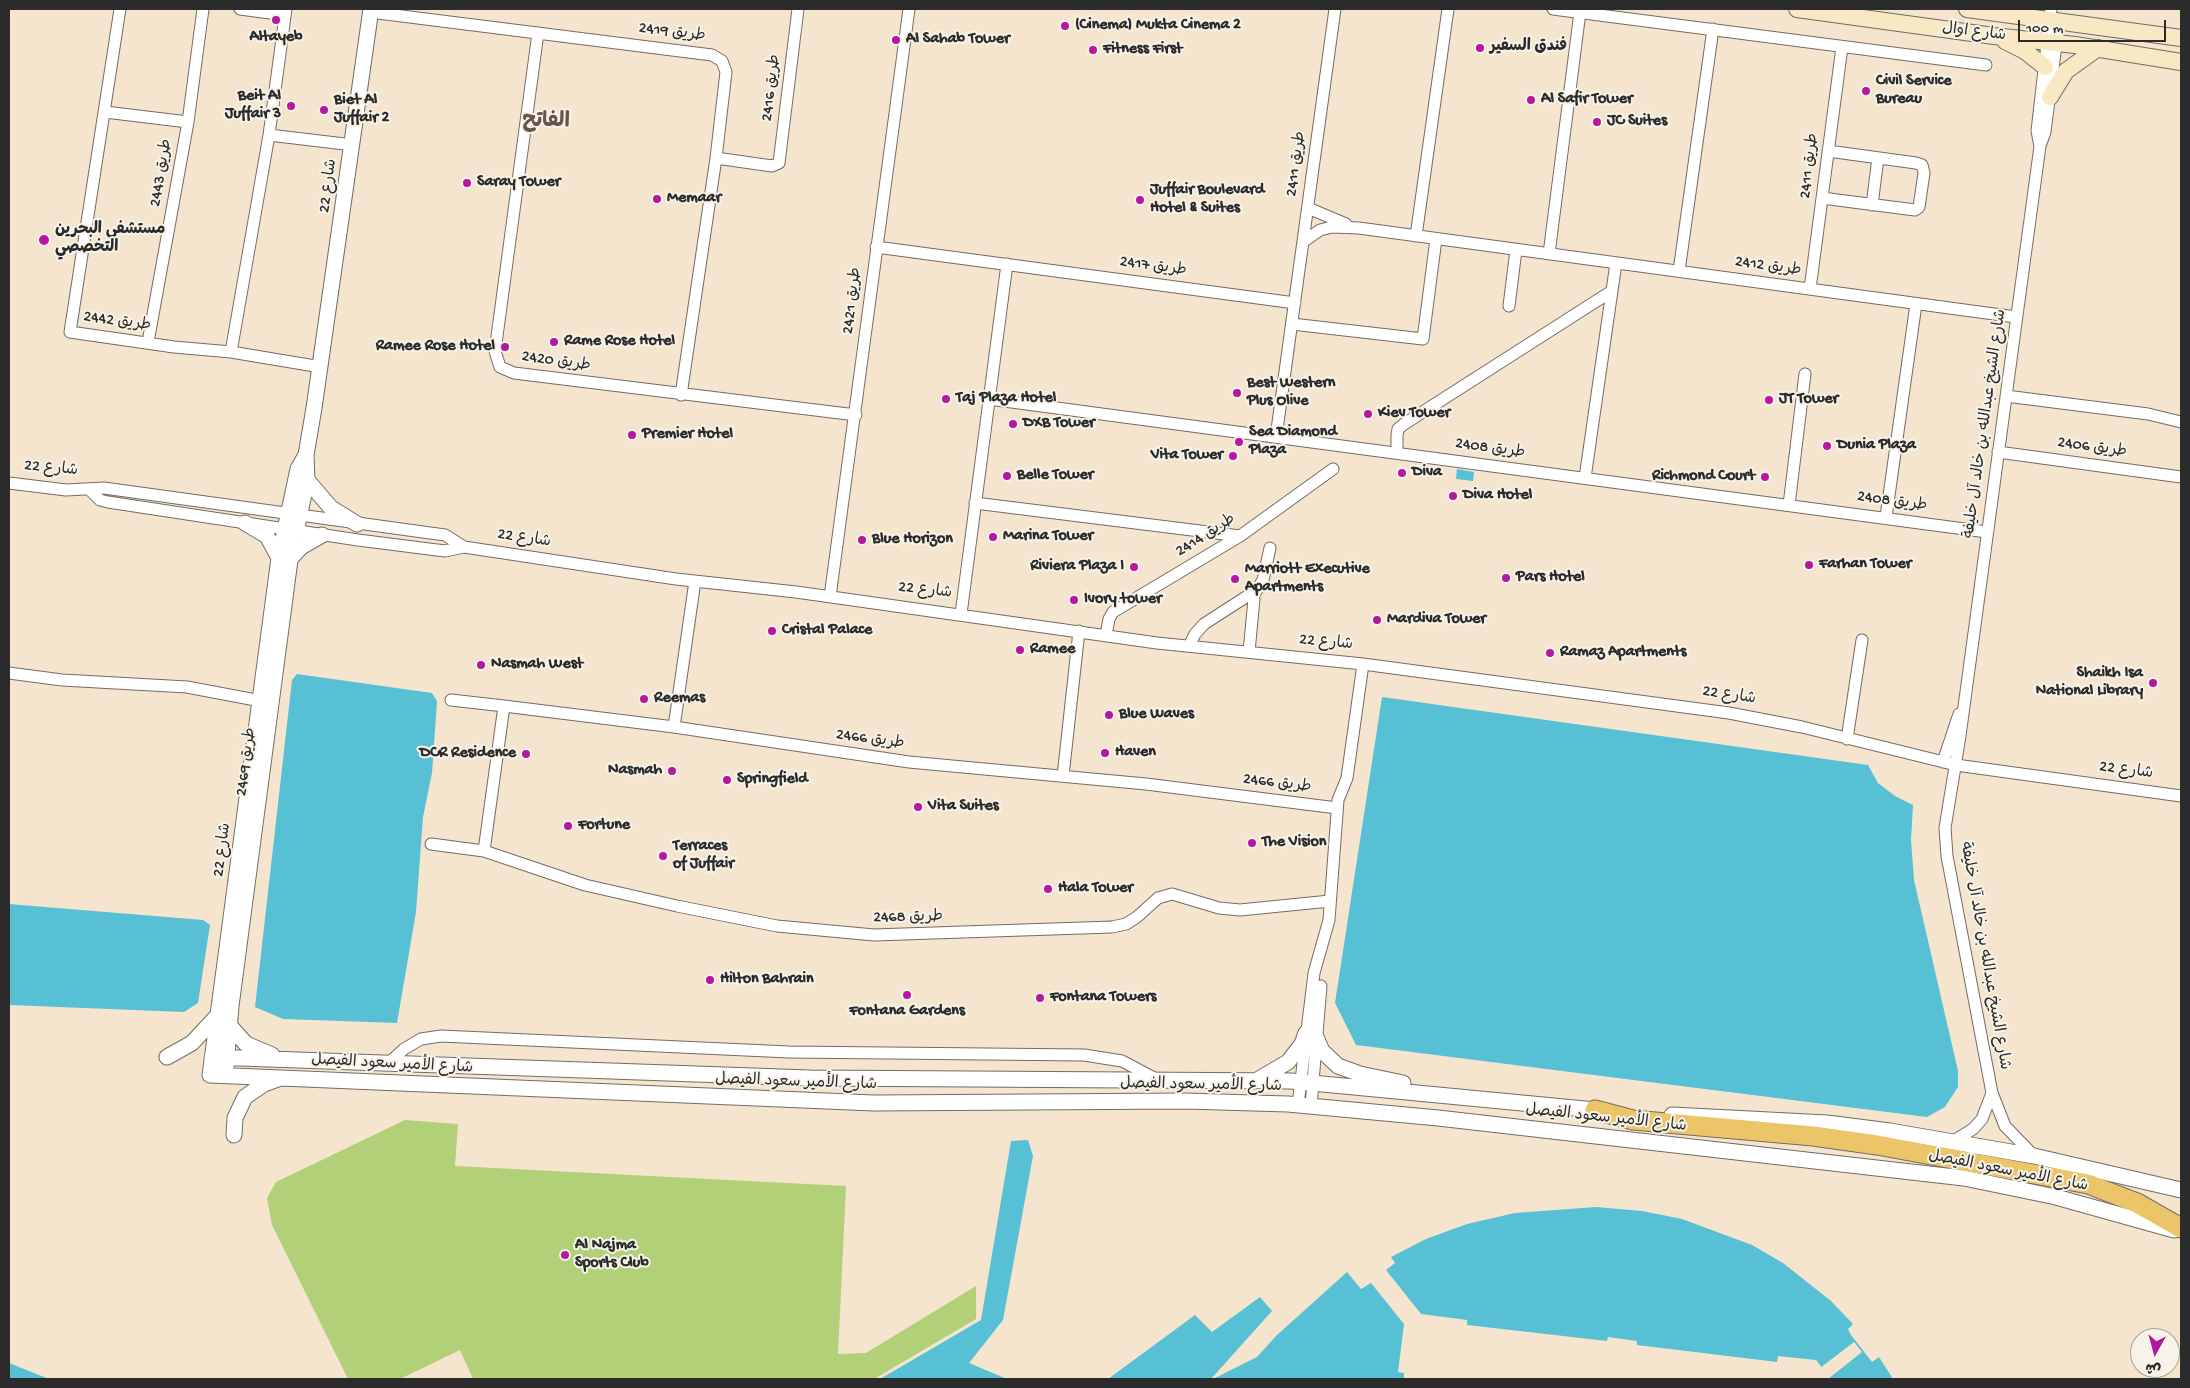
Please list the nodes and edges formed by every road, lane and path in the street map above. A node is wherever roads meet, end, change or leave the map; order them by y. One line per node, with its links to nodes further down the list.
1 (120, 9): 27 (street, طريق 2442)
2 (203, 9): 28 (street, طريق 2443)
3 (240, 9): 12 (street)
4 (798, 9): 33 (street, طريق 2416)
5 (909, 9): 42 (street, طريق 2421)
6 (1336, 9): 37 (street, طريق 2411)
7 (1448, 9): 39 (street)
8 (1553, 9): 13 (street)
9 (1797, 9): 18 (main road, شارع اوال)
10 (1967, 9): 14 (main road, شارع اوال)
11 (371, 10): 17 (street, طريق 2419); 30 (street, شارع 22)
12 (285, 12): 29 (street)
13 (1580, 12): 16 (street); 44 (street)
14 (2023, 12): 15 (main road, شارع اوال)
15 (2053, 17): 19 (main road, شارع اوال); 20 (street, شارع الشيخ عبدالله بن خالد آل خليفة)
16 (1713, 29): 21 (street); 47 (street)
17 (538, 33): 33 (street, طريق 2419); 59 (street, طريق 2420)
18 (1994, 36): 20 (main road, شارع اوال); 25 (main road)
19 (2181, 38)
20 (2052, 42): 22 (main road, شارع اوال); 25 (street, شارع الشيخ عبدالله بن خالد آل خليفة); 26 (street, شارع الشيخ عبدالله بن خالد آل خليفة)
21 (1842, 46): 24 (street); 32 (street, طريق 2411)
22 (2098, 48): 23 (main road, شارع اوال); 26 (main road)
23 (2181, 62)
24 (1986, 65)
25 (2045, 67): 31 (street, شارع الشيخ عبدالله بن خالد آل خليفة)
26 (2050, 97): 31 (street, شارع الشيخ عبدالله بن خالد آل خليفة)
27 (105, 112): 28 (street); 55 (street, طريق 2442)
28 (188, 122): 55 (street, طريق 2443)
29 (268, 135): 30 (street); 56 (street)
30 (353, 145): 57 (street, شارع 22)
31 (2040, 146): 53 (street, شارع الشيخ عبدالله بن خالد آل خليفة)
32 (1828, 151): 34 (street); 35 (street, طريق 2411)
33 (716, 158): 59 (street, طريق 2419)
34 (1878, 158): 36 (street); 36 (street)
35 (1822, 198): 36 (street); 48 (street, طريق 2411)
36 (1872, 205)
37 (1308, 208): 38 (street, طريق 2412); 41 (street, طريق 2411)
38 (1359, 228): 39 (street, طريق 2412); 41 (street, طريق 2412)
39 (1416, 236): 40 (street, طريق 2412)
40 (1436, 239): 43 (street, طريق 2412); 54 (street)
41 (1303, 242): 50 (street, طريق 2411)
42 (876, 247): 46 (street, طريق 2417); 62 (street, طريق 2421)
43 (1516, 250): 44 (street, طريق 2412); 52 (street)
44 (1549, 254): 45 (street, طريق 2412)
45 (1616, 263): 47 (street, طريق 2412); 49 (street)
46 (1007, 264): 50 (street, طريق 2417); 61 (street)
47 (1679, 271): 48 (street, طريق 2412)
48 (1810, 290): 51 (street, طريق 2412)
49 (1612, 291): 66 (street); 70 (street)
50 (1295, 303): 54 (street, طريق 2411)
51 (1916, 304): 53 (street, طريق 2412); 77 (street)
52 (1509, 306)
53 (2016, 317): 60 (street, شارع الشيخ عبدالله بن خالد آل خليفة)
54 (1292, 324): 64 (street, طريق 2411)
55 (148, 342): 56 (street, طريق 2442)
56 (231, 352): 57 (street, طريق 2442)
57 (321, 367): 67 (street, شارع 22)
58 (1805, 374): 75 (street)
59 (681, 395): 62 (street, طريق 2420)
60 (2006, 396): 63 (street); 65 (street, شارع الشيخ عبدالله بن خالد آل خليفة)
61 (989, 399): 64 (street, طريق 2408); 74 (street)
62 (856, 415): 89 (street, طريق 2421)
63 (2181, 422)
64 (1276, 437): 66 (street, طريق 2408)
65 (1998, 452): 69 (street, طريق 2406); 81 (street, شارع الشيخ عبدالله بن خالد آل خليفة)
66 (1397, 453): 70 (street, طريق 2408)
67 (306, 455): 71 (street, طريق 2469); 76 (street, شارع 22)
68 (1333, 469): 83 (street, طريق 2414)
69 (2181, 477)
70 (1585, 478): 75 (street, طريق 2408)
71 (307, 480): 76 (street, طريق 2469); 79 (street)
72 (9, 483): 73 (street, شارع 22)
73 (90, 490): 76 (street, شارع 22); 78 (street, شارع 22)
74 (975, 503): 83 (street); 90 (street)
75 (1789, 505): 77 (street, طريق 2408)
76 (294, 514): 79 (street, شارع 22); 80 (street, طريق 2469)
77 (1886, 517): 81 (street, طريق 2408)
78 (245, 523): 80 (street, شارع 22); 86 (street)
79 (357, 524): 84 (street, شارع 22)
80 (291, 530): 82 (street, شارع 22); 86 (street, طريق 2469)
81 (1987, 532): 101 (street, شارع الشيخ عبدالله بن خالد آل خليفة)
82 (322, 535): 84 (street, شارع 22); 86 (street)
83 (1240, 536): 92 (street, طريق 2414)
84 (464, 548): 87 (street, شارع 22)
85 (1270, 548): 88 (street)
86 (284, 559): 99 (street, شارع 22); 112 (street, طريق 2469)
87 (695, 581): 89 (street, شارع 22); 102 (street)
88 (1253, 596): 94 (street); 95 (street)
89 (830, 597): 90 (street, شارع 22)
90 (961, 614): 91 (street, شارع 22)
91 (1079, 631): 92 (street, شارع 22); 106 (street)
92 (1106, 634): 94 (street, شارع 22)
93 (1862, 640): 103 (street)
94 (1189, 646): 95 (street, شارع 22)
95 (1249, 652): 96 (street, شارع 22)
96 (1363, 664): 103 (street, شارع 22); 108 (street)
97 (9, 674): 99 (street)
98 (451, 700): 100 (street, طريق 2466)
99 (261, 701): 112 (street, شارع 22)
100 (504, 706): 102 (street, طريق 2466); 110 (street)
101 (1963, 706): 104 (street, شارع الشيخ عبدالله بن خالد آل خليفة); 105 (street, شارع الشيخ عبدالله بن خالد آل خليفة)
102 (674, 727): 106 (street, طريق 2466)
103 (1847, 739): 104 (street, شارع 22)
104 (1943, 762): 105 (street, شارع 22)
105 (1956, 765): 107 (street, شارع 22); 124 (street, شارع الشيخ عبدالله بن خالد آل خليفة)
106 (1063, 776): 108 (street, طريق 2466)
107 (2181, 796)
108 (1337, 808): 111 (street)
109 (431, 844): 110 (street, طريق 2468)
110 (484, 851): 111 (street, طريق 2468)
111 (1330, 901): 113 (street)
112 (224, 1020): 114 (street); 115 (street, طريق 2469); 116 (street)
113 (1311, 1035): 121 (street); 122 (street); 123 (street)
114 (167, 1057)
115 (219, 1058): 116 (street, شارع الأمير سعود الفيصل); 118 (street, طريق 2469); 118 (street, شارع الأمير سعود الفيصل)
116 (288, 1059): 117 (street, شارع الأمير سعود الفيصل)
117 (390, 1062): 120 (street, شارع الأمير سعود الفيصل); 120 (street)
118 (226, 1075): 119 (street, شارع الأمير سعود الفيصل)
119 (283, 1077): 125 (street, شارع الأمير سعود الفيصل); 127 (street)
120 (1156, 1080): 121 (street, شارع الأمير سعود الفيصل)
121 (1256, 1080): 122 (street, شارع الأمير سعود الفيصل)
122 (1306, 1082): 123 (street, شارع الأمير سعود الفيصل); 125 (street)
123 (1421, 1093): 126 (street, شارع الأمير سعود الفيصل)
124 (1992, 1094): 128 (street, شارع الشيخ عبدالله بن خالد آل خليفة); 129 (street, شارع الشيخ عبدالله بن خالد آل خليفة)
125 (1304, 1105): 131 (street, شارع الأمير سعود الفيصل)
126 (1594, 1110): 128 (street, شارع الأمير سعود الفيصل); 131 (main road)
127 (234, 1135)
128 (1952, 1142): 129 (street, شارع الأمير سعود الفيصل)
129 (2034, 1156): 130 (street, شارع الأمير سعود الفيصل)
130 (2181, 1190)
131 (2181, 1230)

